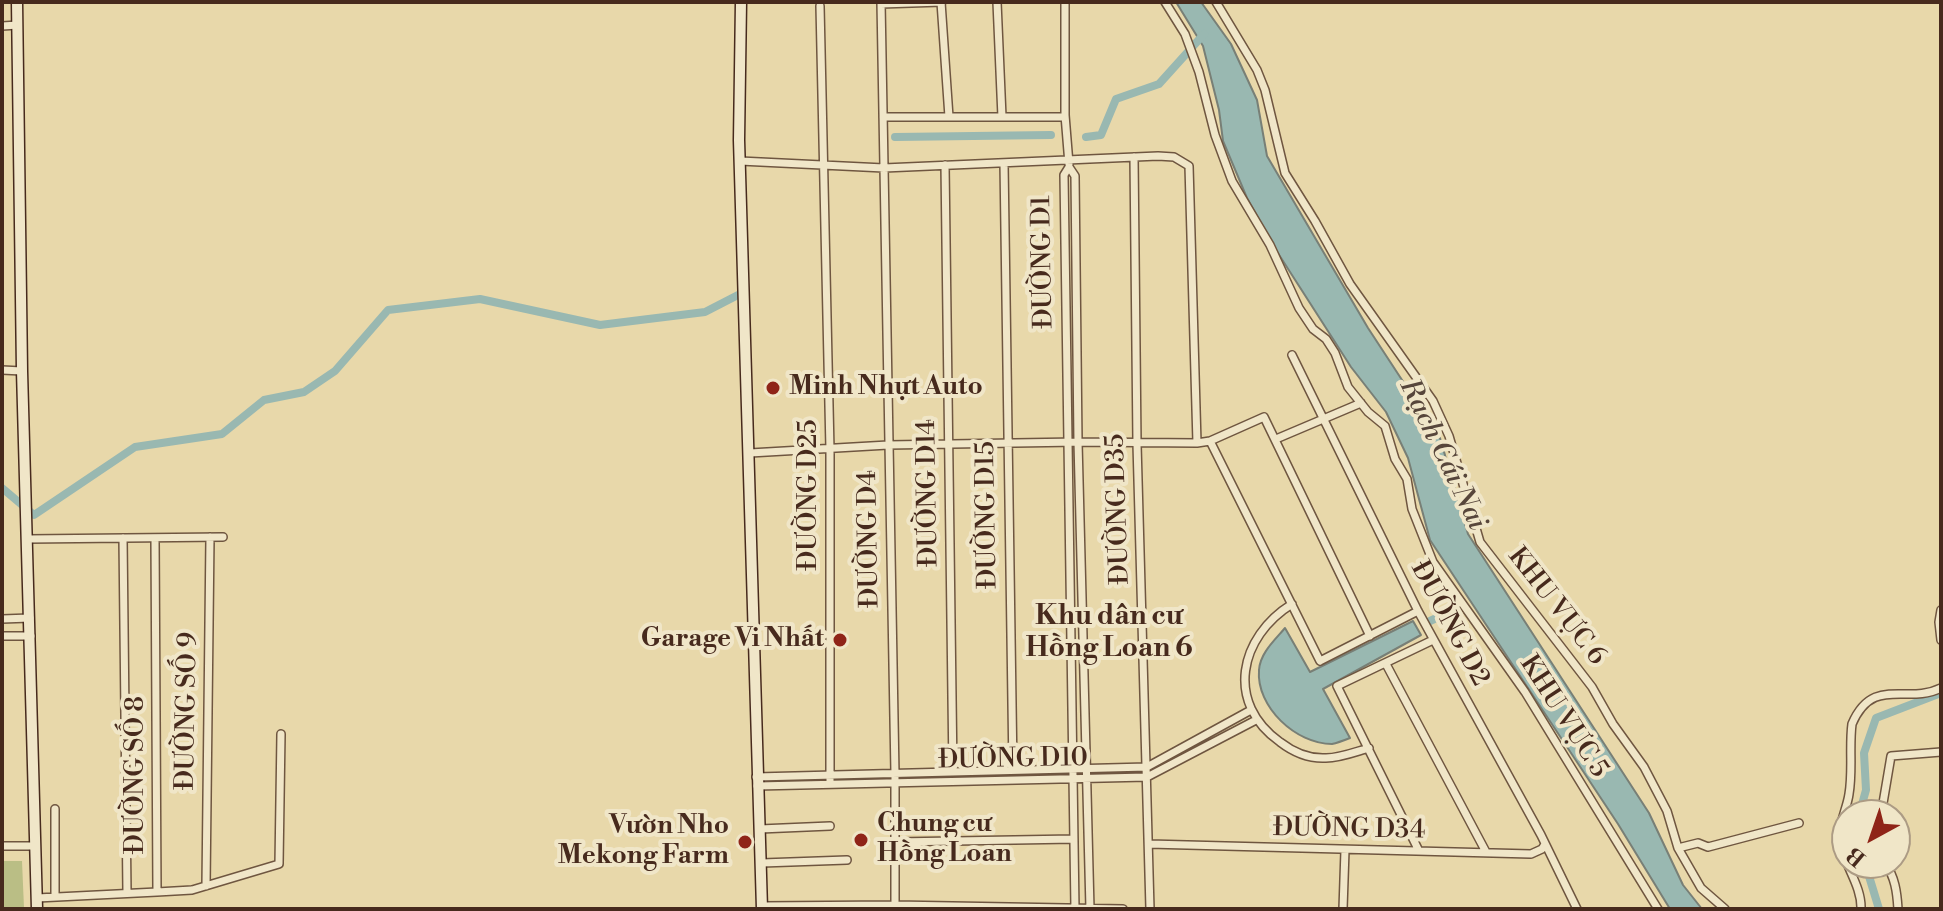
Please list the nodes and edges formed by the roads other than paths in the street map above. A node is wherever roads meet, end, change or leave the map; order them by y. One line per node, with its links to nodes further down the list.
1 (17, 2): 10 (street)
2 (741, 2): 17 (street)
3 (942, 2): 7 (street); 13 (street)
4 (997, 2): 14 (street)
5 (1065, 2): 15 (street)
6 (1216, 2): 82 (street, KHU VỰC 6)
7 (881, 3): 12 (street, ĐƯỜNG D4)
8 (1167, 3): 26 (street, KHU VỰC 5)
9 (820, 6): 21 (street, ĐƯỜNG D25)
10 (18, 25): 11 (street); 25 (street)
11 (2, 26)
12 (883, 117): 13 (street); 22 (street, ĐƯỜNG D4)
13 (949, 117): 14 (street)
14 (1002, 117): 15 (street)
15 (1065, 117): 19 (street)
16 (1134, 157): 19 (street); 32 (street); 34 (street, ĐƯỜNG D35)
17 (740, 161): 21 (street); 38 (street)
18 (1004, 163): 19 (street); 20 (street); 33 (street, ĐƯỜNG D15)
19 (1069, 164): 30 (street, ĐƯỜNG D1); 31 (street, ĐƯỜNG D1)
20 (945, 165): 22 (street); 36 (street, ĐƯỜNG D14)
21 (823, 166): 22 (street); 37 (street, ĐƯỜNG D25)
22 (884, 168): 35 (street, ĐƯỜNG D4)
23 (1292, 355): 27 (street, ĐƯỜNG D2)
24 (2, 370): 25 (street)
25 (22, 371): 39 (street)
26 (1361, 403): 27 (street); 103 (street, KHU VỰC 5)
27 (1324, 419): 28 (street); 46 (street, ĐƯỜNG D2)
28 (1276, 439): 29 (street); 51 (street)
29 (1210, 441): 32 (street); 44 (street)
30 (1078, 442): 31 (street); 34 (street); 65 (street, ĐƯỜNG D1)
31 (1066, 443): 33 (street); 63 (street, ĐƯỜNG D1)
32 (1197, 443): 34 (street)
33 (1007, 444): 36 (street); 62 (street, ĐƯỜNG D15)
34 (1137, 444): 61 (street, ĐƯỜNG D35)
35 (888, 445): 36 (street); 37 (street); 67 (street, ĐƯỜNG D4)
36 (948, 445): 64 (street, ĐƯỜNG D14)
37 (830, 450): 38 (street); 69 (street, ĐƯỜNG D25)
38 (750, 453): 70 (street)
39 (28, 534): 42 (street); 47 (street)
40 (210, 537): 41 (street); 43 (street); 89 (street, ĐƯỜNG SỐ 9)
41 (223, 537)
42 (123, 538): 43 (street); 91 (street)
43 (155, 538): 90 (street, ĐƯỜNG SỐ 8)
44 (1292, 604): 51 (street); 56 (street)
45 (1941, 610): 53 (street)
46 (1418, 611): 51 (street); 52 (street, ĐƯỜNG D2)
47 (30, 618): 48 (street); 50 (street)
48 (2, 619)
49 (2, 636): 50 (street)
50 (31, 636): 81 (street)
51 (1370, 636)
52 (1433, 640): 54 (street); 79 (street, ĐƯỜNG D2)
53 (1941, 640)
54 (1386, 664): 59 (street); 85 (street)
55 (1941, 688): 105 (street)
56 (1251, 710): 57 (street); 61 (street, ĐƯỜNG D10)
57 (1256, 720): 59 (street); 66 (street, ĐƯỜNG D10)
58 (281, 734): 89 (street)
59 (1369, 748): 84 (street)
60 (1941, 752): 71 (street)
61 (1147, 767): 65 (street, ĐƯỜNG D10); 66 (street, ĐƯỜNG D35)
62 (1013, 770): 63 (street, ĐƯỜNG D10); 64 (street, ĐƯỜNG D10)
63 (1073, 770): 65 (street, ĐƯỜNG D10); 68 (street, ĐƯỜNG D1)
64 (953, 772): 67 (street, ĐƯỜNG D10)
65 (1086, 774): 66 (street, ĐƯỜNG D10); 68 (street, ĐƯỜNG D10); 98 (street, ĐƯỜNG D1)
66 (1147, 777): 78 (street, ĐƯỜNG D35)
67 (895, 778): 68 (street, ĐƯỜNG D10); 69 (street, ĐƯỜNG D10); 77 (street, ĐƯỜNG D4)
68 (1074, 779): 76 (street, ĐƯỜNG D1)
69 (830, 780): 70 (street, ĐƯỜNG D10)
70 (757, 782): 75 (street)
71 (1884, 799)
72 (55, 809): 92 (street)
73 (1799, 823): 82 (street)
74 (830, 826): 75 (street)
75 (760, 829): 87 (street)
76 (1074, 839): 77 (street); 97 (street, ĐƯỜNG D1)
77 (895, 842): 94 (street, ĐƯỜNG D4)
78 (1149, 844): 83 (street, ĐƯỜNG D34); 100 (street, ĐƯỜNG D35)
79 (1545, 844): 85 (street, ĐƯỜNG D34); 102 (street, ĐƯỜNG D2)
80 (2, 846): 81 (street)
81 (34, 846): 93 (street)
82 (1678, 848): 104 (street, KHU VỰC 6)
83 (1345, 850): 84 (street, ĐƯỜNG D34); 101 (street)
84 (1419, 851): 85 (street, ĐƯỜNG D34)
85 (1486, 852)
86 (847, 860): 87 (street)
87 (762, 863): 95 (street)
88 (1894, 879): 106 (street)
89 (206, 886): 90 (street)
90 (157, 892): 91 (street, ĐƯỜNG SỐ 8)
91 (127, 893): 92 (street, ĐƯỜNG SỐ 8)
92 (55, 897): 93 (street, ĐƯỜNG SỐ 8)
93 (37, 904)
94 (895, 907): 96 (street); 97 (street)
95 (762, 908): 96 (street)
96 (835, 908)
97 (1075, 908): 98 (street)
98 (1090, 909): 99 (street)
99 (1123, 909)
100 (1150, 909)
101 (1343, 909)
102 (1577, 909)
103 (1658, 909)
104 (1725, 909)
105 (1861, 909)
106 (1898, 909)

